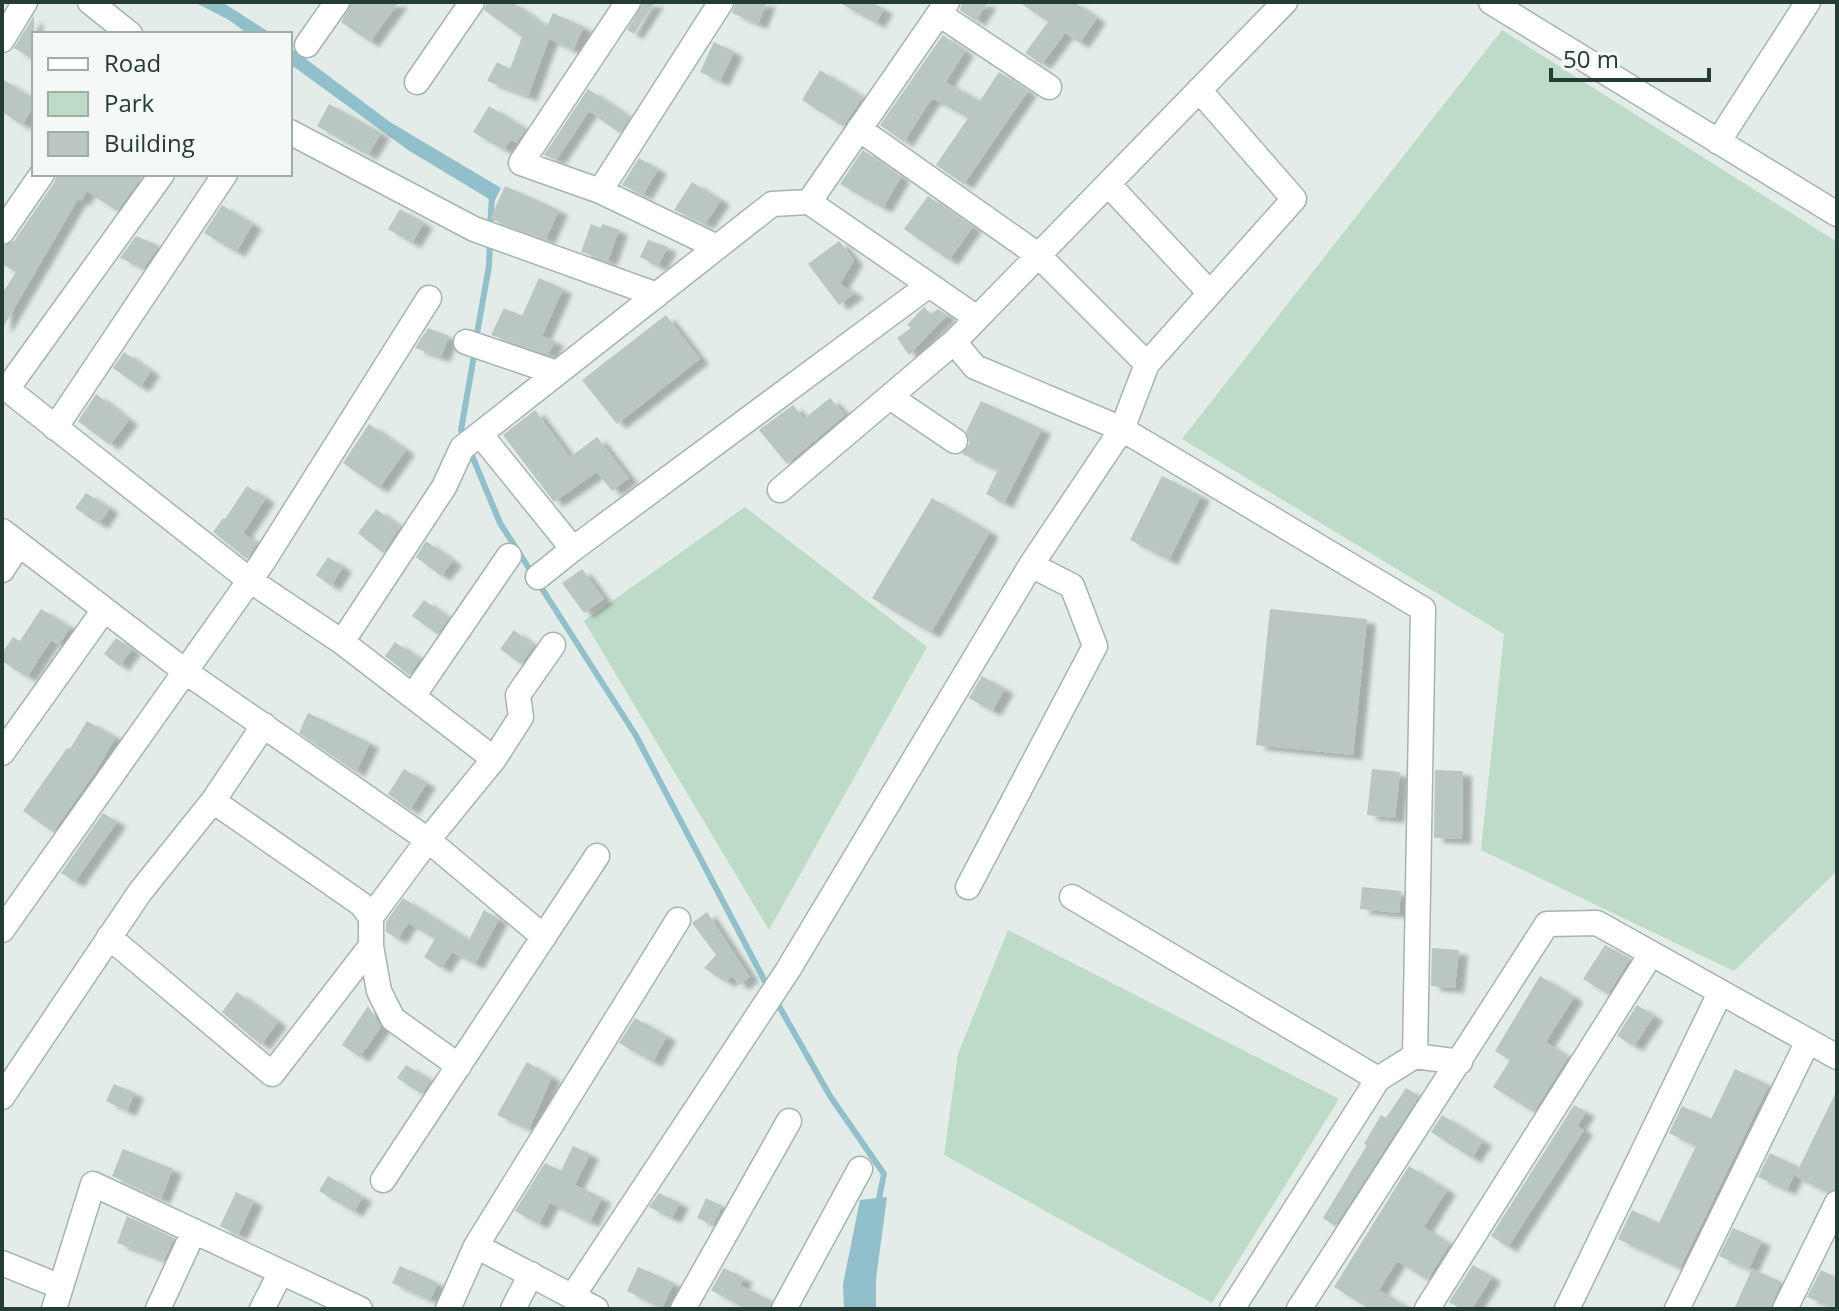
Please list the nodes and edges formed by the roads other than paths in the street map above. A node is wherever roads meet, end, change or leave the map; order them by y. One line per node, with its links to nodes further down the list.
1 (25, 2): 12 (street)
2 (90, 2): 11 (street)
3 (337, 2): 13 (street)
4 (472, 2): 14 (street)
5 (628, 2): 24 (street)
6 (721, 2): 24 (street)
7 (1285, 2): 16 (street)
8 (1491, 2): 19 (street)
9 (1808, 2): 19 (street)
10 (943, 8): 15 (street); 17 (street)
11 (128, 32)
12 (2, 40)
13 (307, 45)
14 (417, 82)
15 (1049, 87)
16 (1199, 90): 23 (street); 31 (street)
17 (859, 129): 25 (street); 29 (street)
18 (292, 133): 32 (street)
19 (1718, 142): 26 (street)
20 (41, 176): 27 (street)
21 (161, 176): 39 (street)
22 (224, 176): 41 (street)
23 (1108, 184): 29 (street); 31 (street)
24 (600, 191): 28 (street)
25 (809, 202): 28 (street); 30 (street)
26 (1837, 214)
27 (2, 232)
28 (717, 247): 32 (street)
29 (1038, 255): 34 (street); 37 (street)
30 (929, 285): 34 (street); 47 (street)
31 (1210, 293): 37 (street)
32 (657, 295): 38 (street)
33 (429, 298): 52 (street)
34 (977, 318): 36 (street)
35 (466, 342): 38 (street)
36 (954, 342): 40 (street); 42 (street)
37 (1147, 364): 42 (street)
38 (557, 373): 43 (street)
39 (5, 387): 41 (street)
40 (890, 397): 44 (street); 45 (street)
41 (55, 428): 52 (street)
42 (1122, 429): 49 (street); 75 (street)
43 (480, 434): 47 (street); 54 (street)
44 (955, 441)
45 (780, 490)
46 (11, 538): 50 (street); 53 (street)
47 (573, 549): 51 (street)
48 (509, 556): 57 (street)
49 (1031, 565): 64 (street); 90 (street)
50 (2, 570)
51 (538, 577)
52 (248, 579): 54 (street); 56 (street)
53 (104, 610): 56 (street); 59 (street)
54 (342, 642): 57 (street)
55 (553, 645): 60 (street)
56 (186, 672): 58 (street); 68 (street)
57 (413, 696): 60 (street)
58 (264, 725): 61 (street); 62 (street)
59 (2, 753)
60 (494, 759): 62 (street)
61 (213, 801): 66 (street); 69 (street)
62 (428, 840): 66 (street); 70 (street)
63 (597, 856): 70 (street)
64 (968, 887)
65 (1072, 897): 79 (street)
66 (371, 917): 71 (street)
67 (678, 920): 86 (street)
68 (2, 930)
69 (109, 937): 71 (street); 80 (street)
70 (544, 937): 78 (street)
71 (371, 946): 78 (street)
72 (1651, 954): 73 (street); 77 (street); 102 (street)
73 (1720, 993): 74 (street); 103 (street)
74 (1808, 1041): 76 (street); 104 (street)
75 (1415, 1056): 77 (street); 79 (street)
76 (1837, 1057)
77 (1460, 1062): 101 (street)
78 (459, 1066): 83 (street)
79 (1378, 1079): 100 (street)
80 (2, 1097)
81 (789, 1121): 98 (street)
82 (860, 1169): 99 (street)
83 (383, 1180)
84 (1837, 1203): 105 (street)
85 (194, 1231): 88 (street); 91 (street); 92 (street)
86 (476, 1246): 89 (street); 95 (street)
87 (2, 1263): 91 (street)
88 (281, 1272): 93 (street); 94 (street)
89 (531, 1274): 90 (street); 96 (street)
90 (572, 1297): 97 (street)
91 (58, 1298)
92 (158, 1309)
93 (262, 1309)
94 (360, 1309)
95 (448, 1309)
96 (513, 1309)
97 (596, 1309)
98 (683, 1309)
99 (784, 1309)
100 (1232, 1309)
101 (1299, 1309)
102 (1427, 1309)
103 (1567, 1309)
104 (1677, 1309)
105 (1785, 1309)

